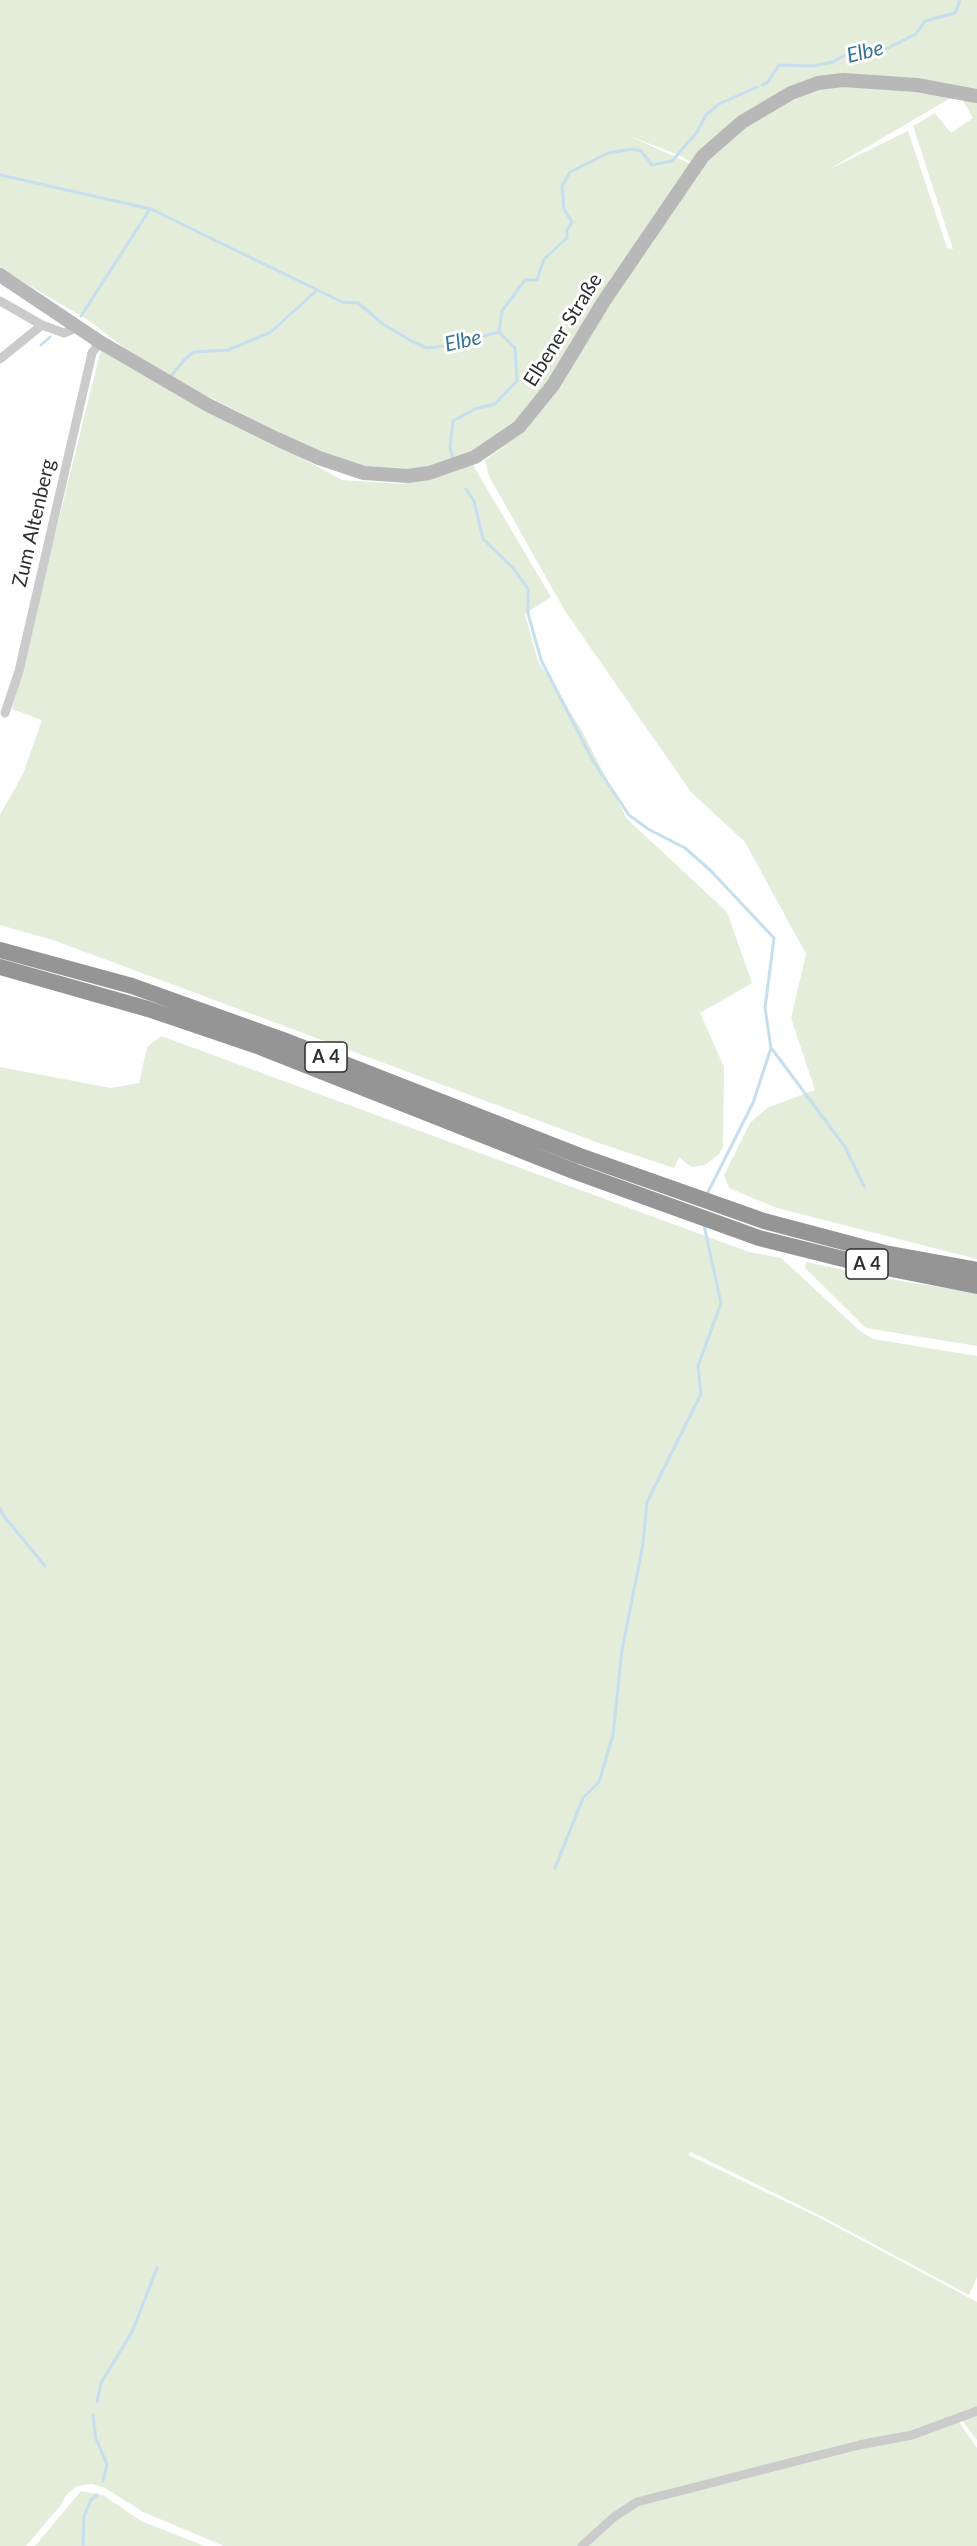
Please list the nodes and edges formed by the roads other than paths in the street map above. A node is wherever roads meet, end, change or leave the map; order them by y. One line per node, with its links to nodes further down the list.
1 (977, 96): 6 (street, Elbener Straße)
2 (0, 275): 5 (street, Elbener Straße)
3 (0, 301): 4 (street)
4 (42, 325): 5 (street); 7 (street)
5 (78, 327): 6 (street, Elbener Straße)
6 (100, 342): 8 (street, Zum Altenberg)
7 (0, 359)
8 (5, 713)
9 (0, 950): 11 (highway, A 4)
10 (0, 967): 11 (highway, A 4)
11 (67, 976): 12 (highway, A 4)
12 (578, 1164): 13 (highway, A 4); 14 (highway, A 4)
13 (977, 1270)
14 (977, 1286)
15 (977, 2410): 16 (street)
16 (582, 2546)

